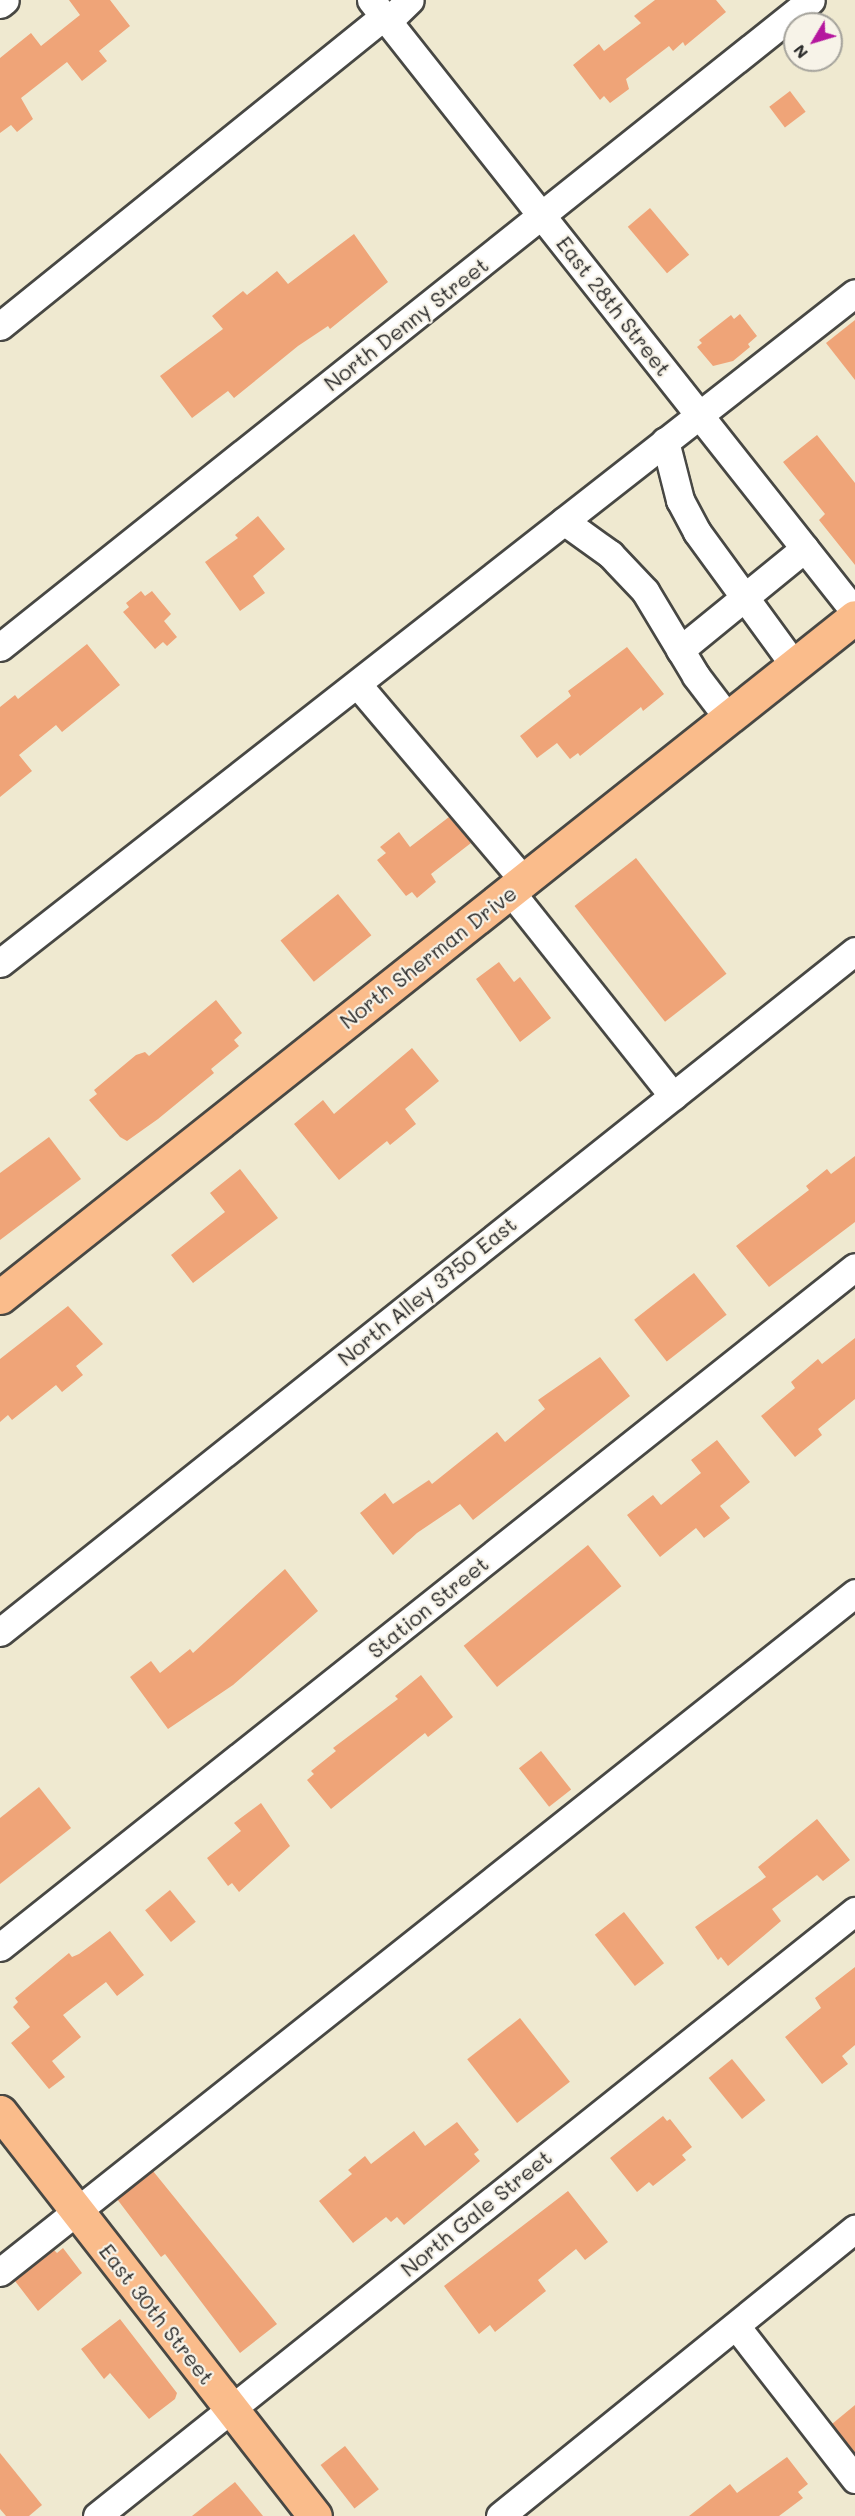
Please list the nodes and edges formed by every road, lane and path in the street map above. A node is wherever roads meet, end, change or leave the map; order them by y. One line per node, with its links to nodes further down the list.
1 (5, 0): 4 (street)
2 (410, 0): 5 (street)
3 (811, 0): 6 (street, North Denny Street)
4 (0, 4)
5 (381, 12): 6 (street, East 28th Street); 8 (street)
6 (543, 215): 9 (street, East 28th Street); 16 (street, North Denny Street)
7 (855, 293): 9 (street)
8 (0, 326)
9 (699, 414): 10 (street); 12 (street, East 28th Street)
10 (665, 441): 11 (street); 13 (street)
11 (564, 521): 17 (street); 19 (street)
12 (805, 548): 13 (street); 14 (street, East 28th Street)
13 (744, 597): 17 (street); 18 (street)
14 (855, 612)
15 (855, 617): 18 (main road, North Sherman Drive)
16 (0, 647)
17 (680, 650): 20 (street)
18 (794, 665): 20 (main road, North Sherman Drive)
19 (358, 685): 21 (street); 23 (street)
20 (728, 718): 21 (main road, North Sherman Drive)
21 (517, 886): 24 (street); 26 (main road, North Sherman Drive)
22 (855, 951): 24 (street, North Alley 3750 East)
23 (0, 963)
24 (673, 1096): 28 (street, North Alley 3750 East)
25 (855, 1267): 30 (street, Station Street)
26 (0, 1298)
27 (855, 1593): 32 (street)
28 (0, 1632)
29 (855, 1911): 36 (street, North Gale Street)
30 (0, 1947)
31 (0, 2112): 32 (main road, East 30th Street)
32 (76, 2211): 34 (street); 36 (main road, East 30th Street)
33 (855, 2229): 35 (street)
34 (0, 2272)
35 (736, 2326): 37 (street); 41 (street)
36 (231, 2410): 38 (street, North Gale Street); 40 (main road, East 30th Street)
37 (855, 2479)
38 (129, 2506): 39 (street, North Gale Street)
39 (97, 2516)
40 (315, 2516)
41 (500, 2516)

